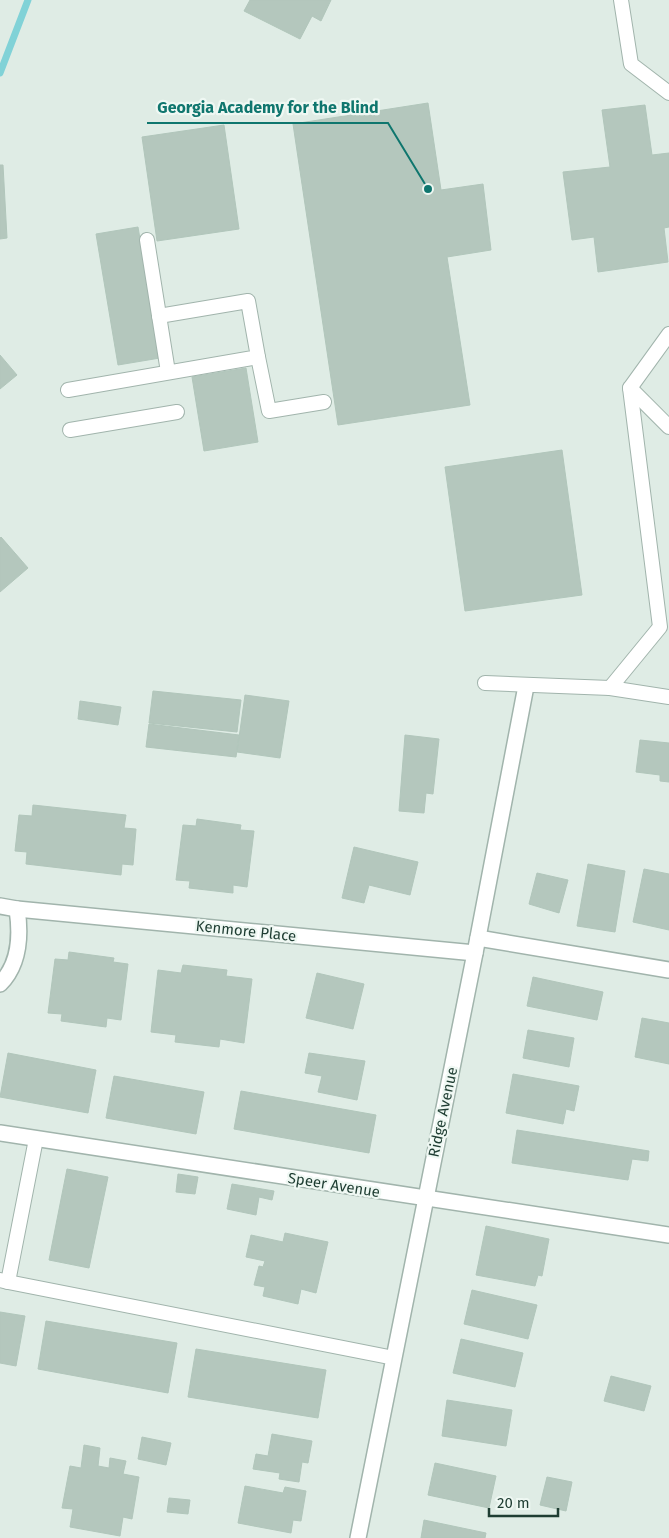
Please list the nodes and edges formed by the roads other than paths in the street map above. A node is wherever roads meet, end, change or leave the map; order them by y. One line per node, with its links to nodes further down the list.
1 (621, 0): 2 (lane)
2 (669, 93)
3 (147, 240): 4 (lane)
4 (159, 316): 6 (lane); 7 (lane)
5 (669, 334): 8 (lane)
6 (258, 356): 7 (lane); 10 (lane)
7 (168, 372): 9 (lane)
8 (630, 388): 12 (lane); 16 (lane)
9 (68, 390)
10 (324, 402)
11 (177, 412): 13 (lane)
12 (669, 427)
13 (70, 430)
14 (486, 683): 15 (lane)
15 (526, 686): 16 (lane); 20 (street, Ridge Avenue)
16 (610, 688): 17 (lane)
17 (669, 696)
18 (0, 906): 19 (street, Kenmore Place)
19 (17, 909): 20 (street, Kenmore Place); 22 (street)
20 (477, 946): 21 (street, Kenmore Place); 25 (street, Ridge Avenue)
21 (669, 970)
22 (0, 984)
23 (0, 1133): 24 (street, Speer Avenue)
24 (36, 1139): 25 (street, Speer Avenue); 27 (lane)
25 (425, 1199): 26 (street, Speer Avenue); 28 (street, Ridge Avenue)
26 (669, 1234)
27 (4, 1281): 28 (lane)
28 (394, 1358): 29 (street, Ridge Avenue)
29 (358, 1538)

